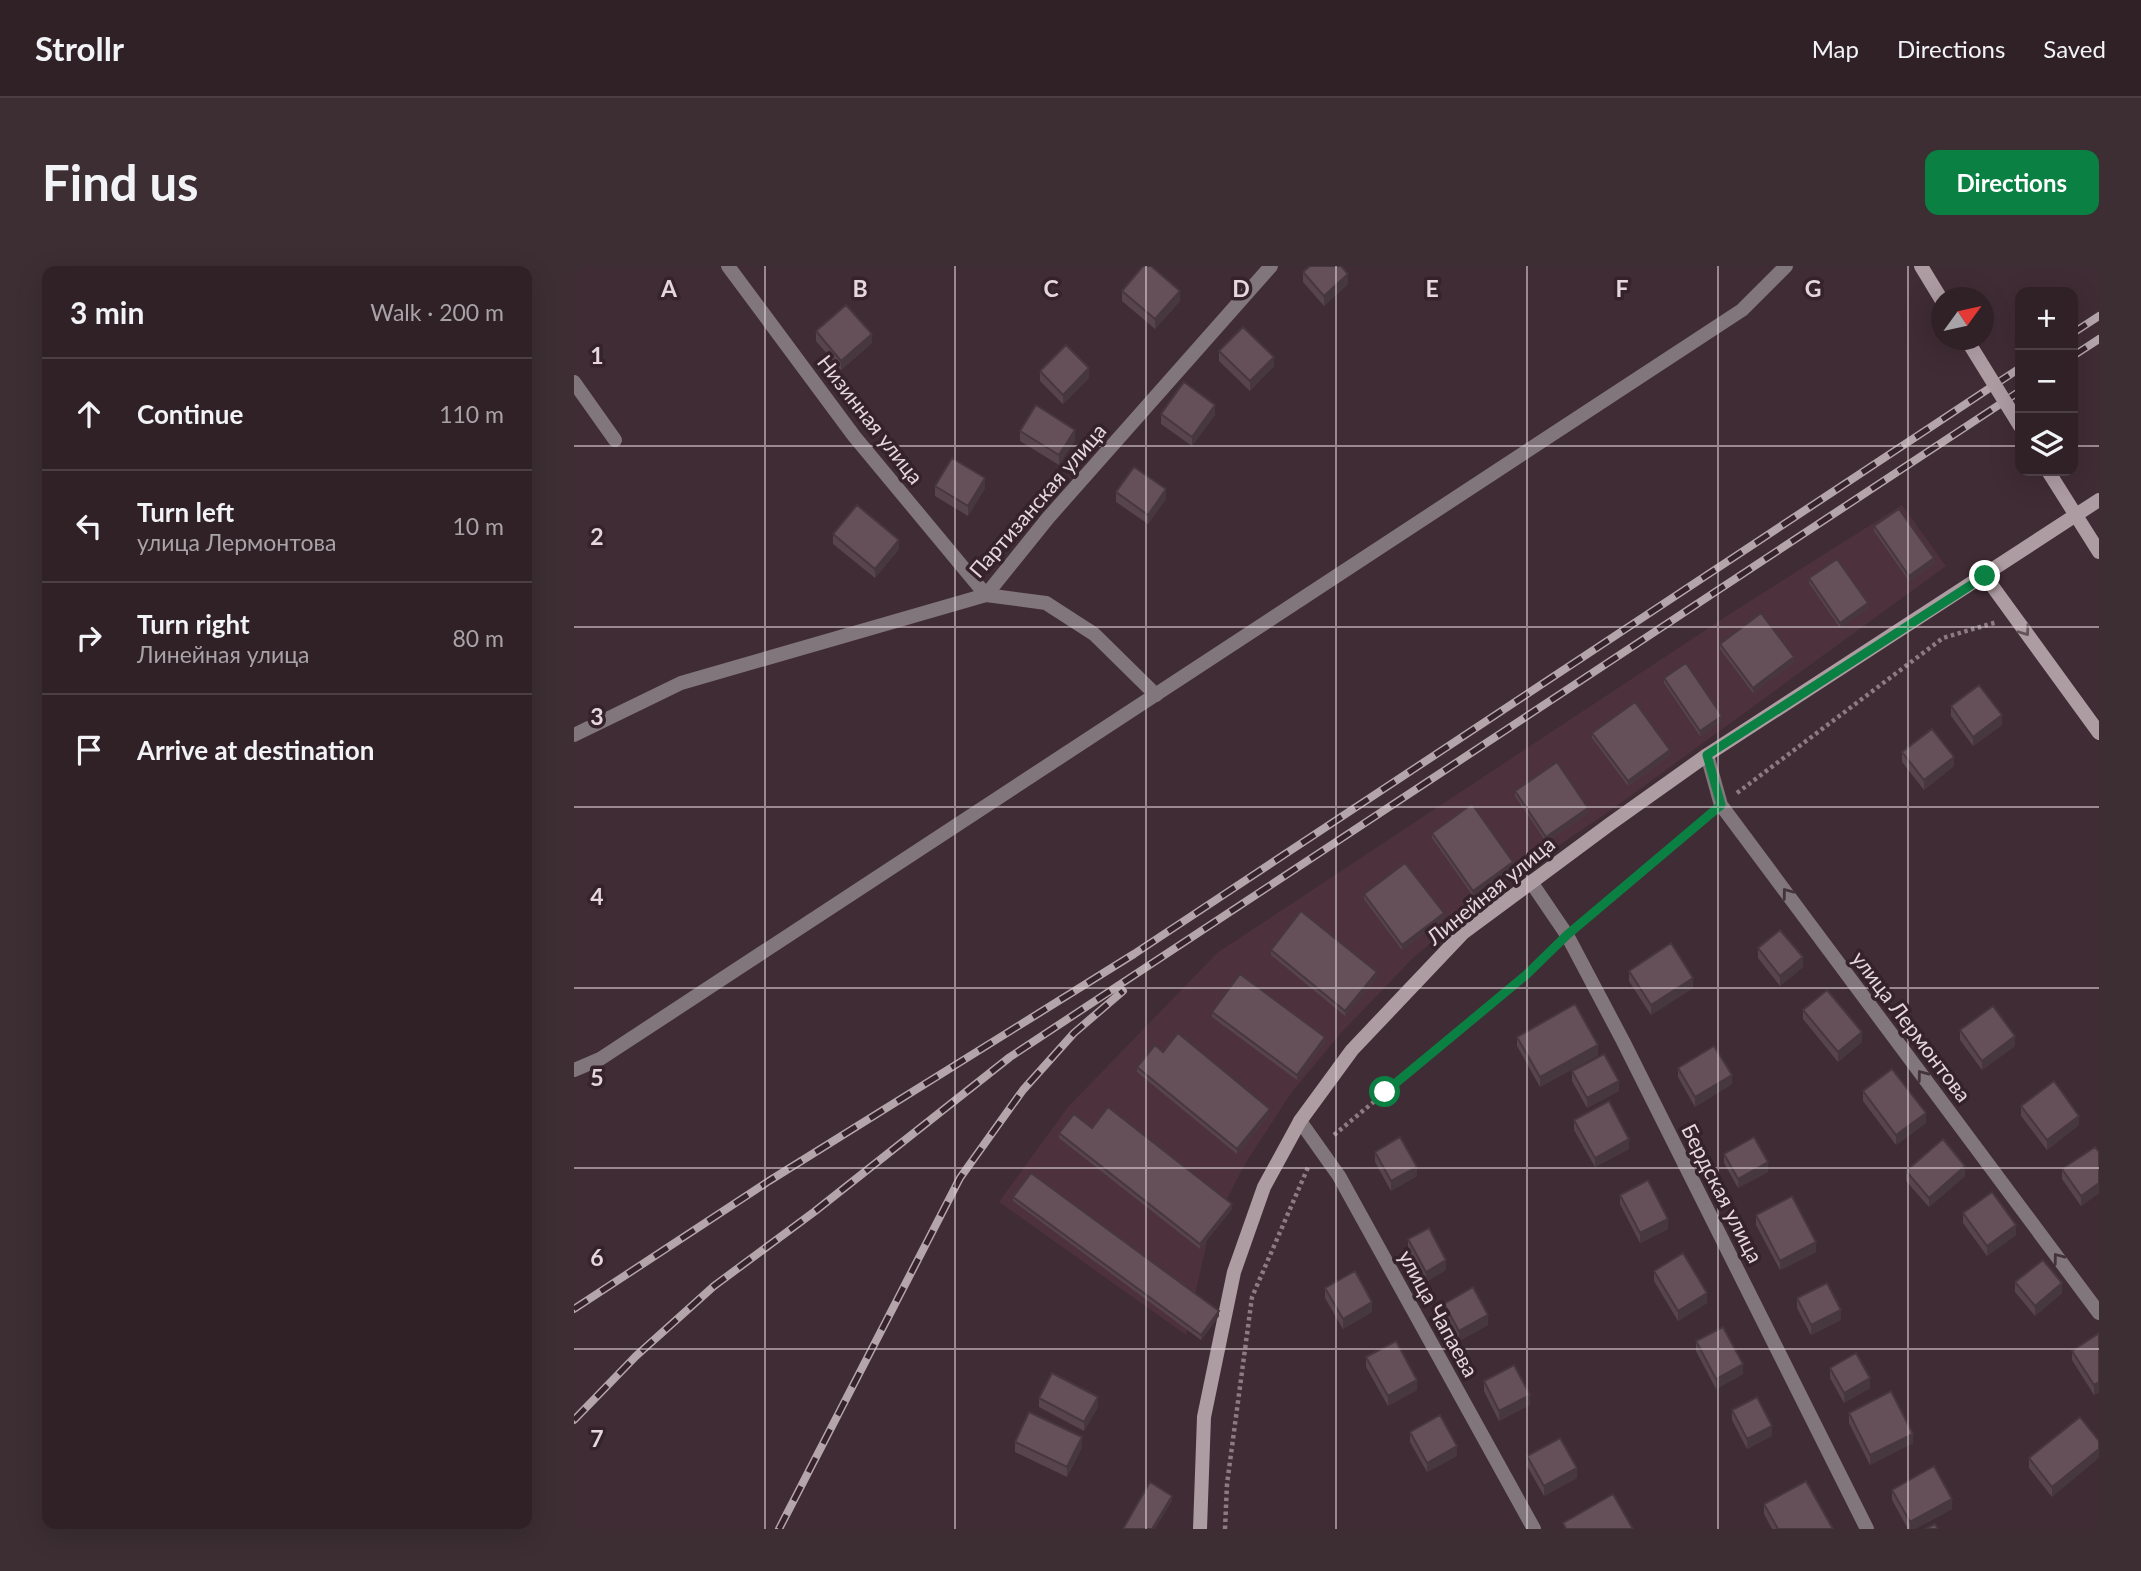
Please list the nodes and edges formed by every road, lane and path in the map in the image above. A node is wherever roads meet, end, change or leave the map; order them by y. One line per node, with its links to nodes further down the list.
1 (728, 266): 14 (street, Низинная улица)
2 (1271, 266): 14 (street, Партизанская улица)
3 (1786, 266): 16 (street)
4 (1921, 266): 5 (main road)
5 (1934, 287)
6 (1972, 350): 8 (main road, bridge)
7 (574, 382): 9 (street)
8 (2015, 418)
9 (615, 440)
10 (2051, 476): 12 (main road, bridge)
11 (2099, 499): 13 (main road, Линейная улица)
12 (2099, 552)
13 (1985, 576): 15 (main road); 19 (main road, Линейная улица)
14 (986, 595): 16 (street); 18 (street, Партизанская улица)
15 (2014, 617): 17 (main road, one-way to 17); 20 (path)
16 (1156, 695): 23 (street)
17 (2099, 733)
18 (574, 735)
19 (1707, 755): 20 (street, улица Лермонтова); 21 (main road, Линейная улица)
20 (1721, 805): 22 (path); 26 (street, улица Лермонтова, one-way to 20)
21 (1531, 882): 22 (street, Бердская улица); 24 (main road, Линейная улица)
22 (1567, 935): 25 (path); 30 (street, Бердская улица)
23 (574, 1070)
24 (1300, 1121): 25 (street, улица Чапаева); 27 (main road, Линейная улица)
25 (1319, 1147): 28 (path); 29 (street, улица Чапаева)
26 (2099, 1313)
27 (1200, 1529)
28 (1225, 1529)
29 (1534, 1529)
30 (1867, 1529)

